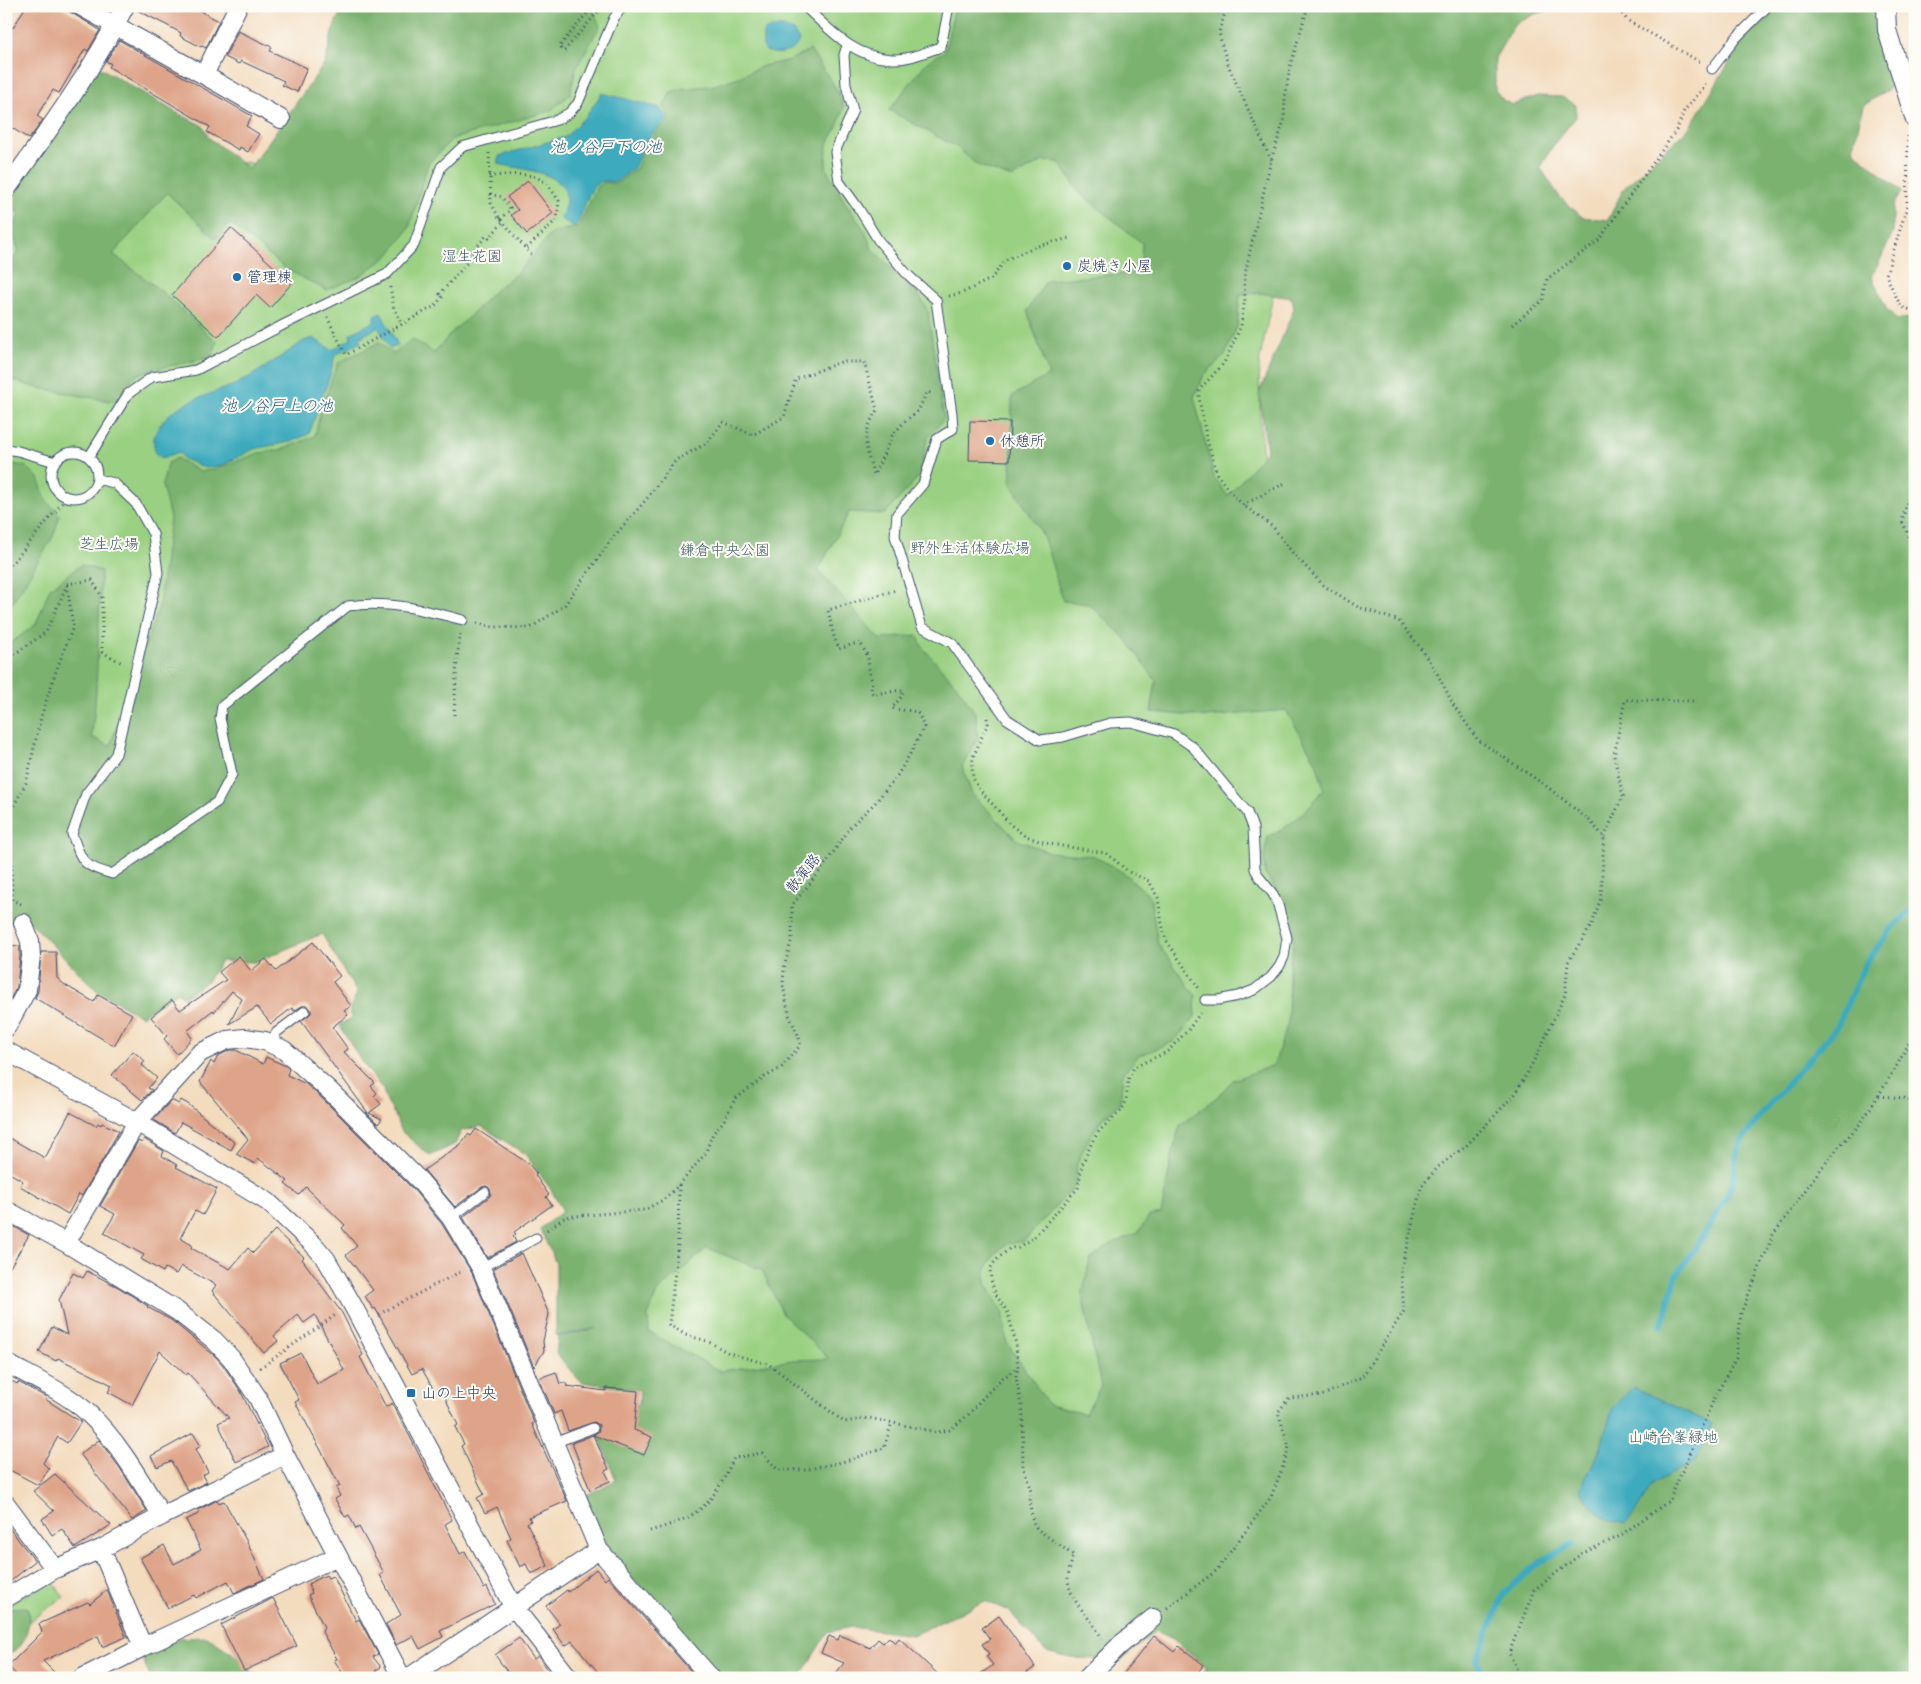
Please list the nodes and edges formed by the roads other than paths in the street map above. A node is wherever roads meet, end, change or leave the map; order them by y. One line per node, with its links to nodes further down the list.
1 (80, 6): 9 (street)
2 (125, 6): 9 (street)
3 (238, 6): 12 (street)
4 (623, 6): 17 (lane)
5 (804, 6): 10 (lane)
6 (949, 6): 10 (lane)
7 (1768, 6): 11 (lane)
8 (1886, 6): 14 (street)
9 (115, 25): 12 (street); 15 (street)
10 (847, 45): 22 (lane)
11 (1712, 69)
12 (204, 75): 13 (street)
13 (281, 119)
14 (1915, 120)
15 (6, 190)
16 (6, 449): 18 (lane)
17 (89, 457): 18 (lane); 19 (lane)
18 (54, 462): 19 (lane)
19 (97, 479): 20 (lane)
20 (463, 620)
21 (23, 923): 24 (street)
22 (1205, 1000)
23 (305, 1010): 25 (lane)
24 (6, 1028)
25 (269, 1043): 27 (street); 30 (street)
26 (6, 1051): 27 (street)
27 (137, 1122): 32 (street); 45 (street)
28 (485, 1192): 30 (lane)
29 (6, 1210): 32 (street)
30 (451, 1218): 33 (street)
31 (536, 1238): 33 (lane)
32 (66, 1243): 37 (street)
33 (480, 1265): 36 (street)
34 (6, 1363): 39 (street)
35 (593, 1428): 36 (lane)
36 (554, 1442): 41 (street)
37 (285, 1455): 39 (street); 42 (street)
38 (6, 1504): 43 (street)
39 (162, 1516): 40 (street)
40 (101, 1549): 43 (street); 47 (street)
41 (599, 1550): 45 (street); 53 (street)
42 (338, 1556): 47 (street); 50 (street)
43 (55, 1570): 44 (street)
44 (6, 1598)
45 (513, 1606): 51 (street); 52 (street)
46 (1153, 1618): 48 (street)
47 (143, 1647): 49 (street)
48 (1094, 1672)
49 (82, 1678)
50 (402, 1678)
51 (408, 1678)
52 (569, 1678)
53 (711, 1678)

